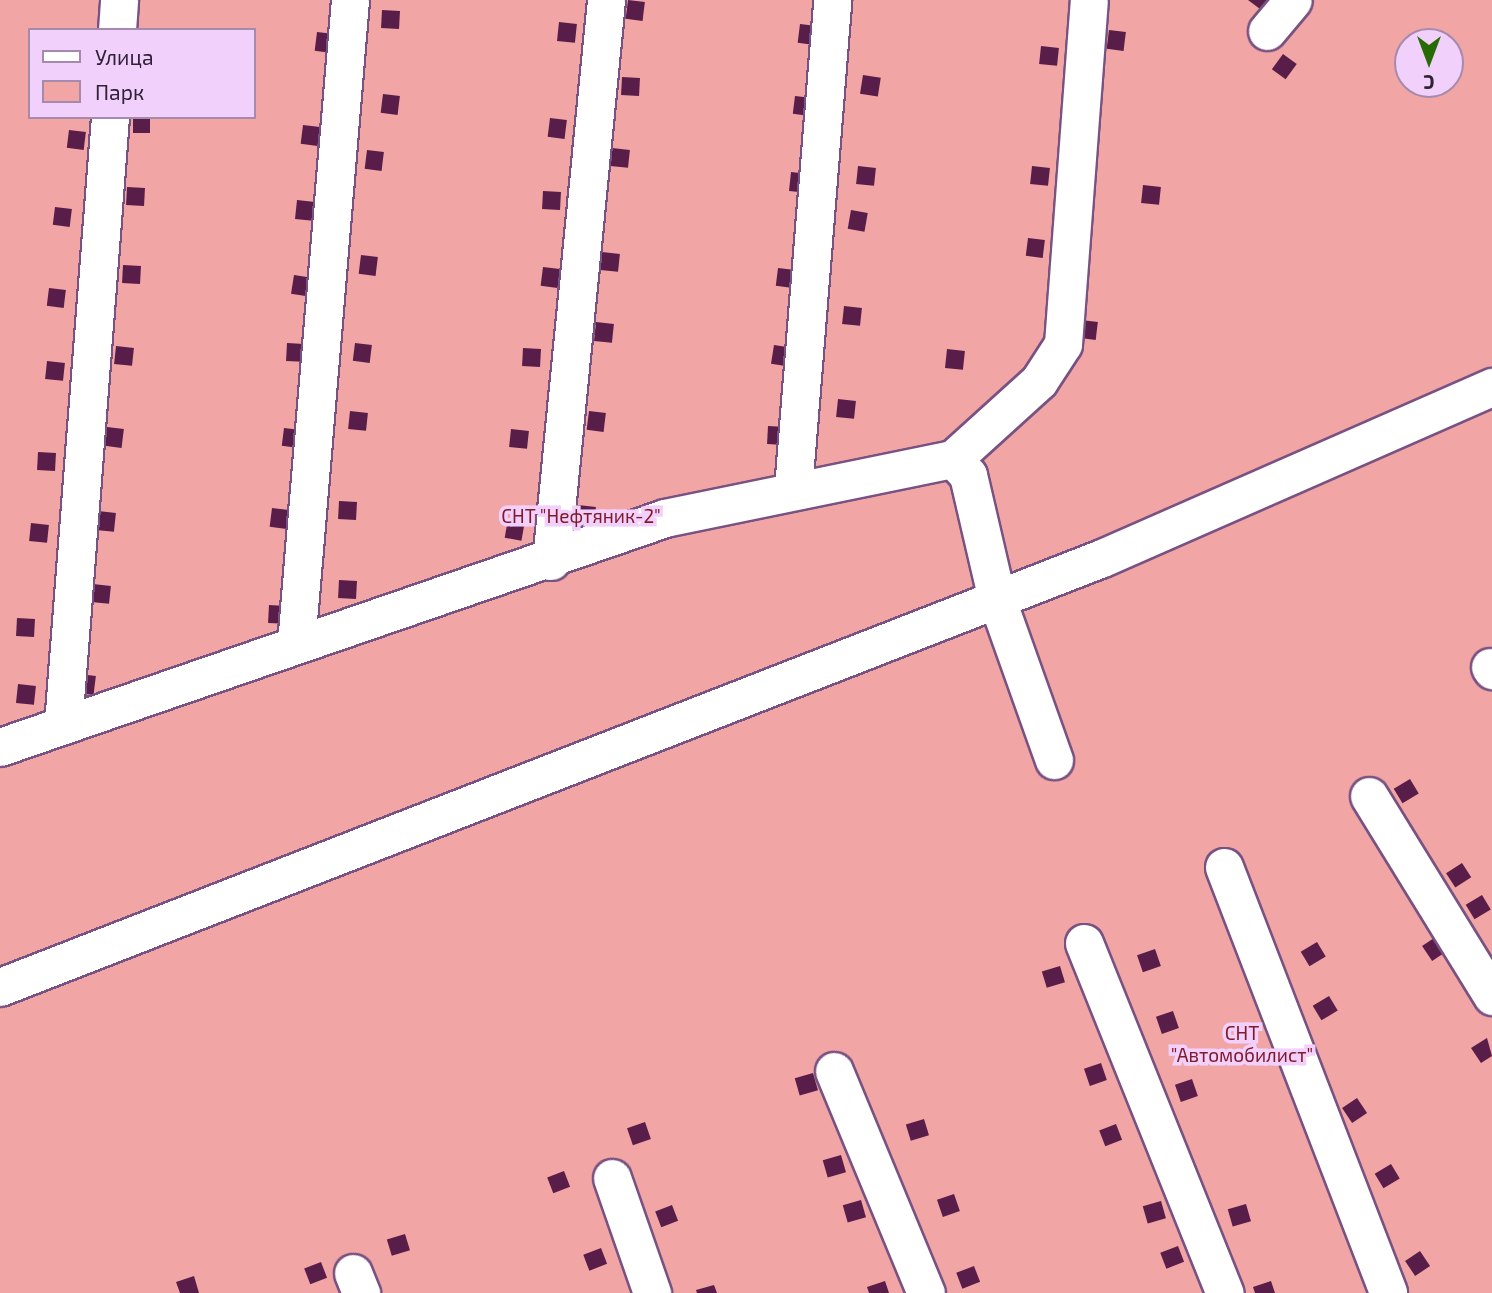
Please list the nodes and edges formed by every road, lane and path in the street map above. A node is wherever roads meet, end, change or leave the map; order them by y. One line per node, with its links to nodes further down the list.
1 (119, 0): 7 (lane)
2 (350, 0): 15 (lane)
3 (606, 0): 13 (lane)
4 (832, 0): 12 (lane)
5 (1293, 0): 8 (lane)
6 (1089, 1): 11 (lane)
7 (117, 28)
8 (1267, 31)
9 (110, 119): 16 (lane)
10 (1492, 387): 14 (lane)
11 (953, 459): 12 (lane); 14 (lane)
12 (793, 489): 13 (lane)
13 (551, 561): 15 (lane)
14 (997, 600): 18 (lane); 22 (lane)
15 (296, 644): 16 (lane)
16 (63, 725): 17 (lane)
17 (0, 747)
18 (1054, 760)
19 (1370, 796): 23 (lane)
20 (1224, 867): 29 (lane)
21 (1084, 943): 28 (lane)
22 (0, 987)
23 (1492, 996)
24 (834, 1071): 27 (lane)
25 (612, 1178): 26 (lane)
26 (652, 1293)
27 (926, 1293)
28 (1225, 1293)
29 (1388, 1293)

